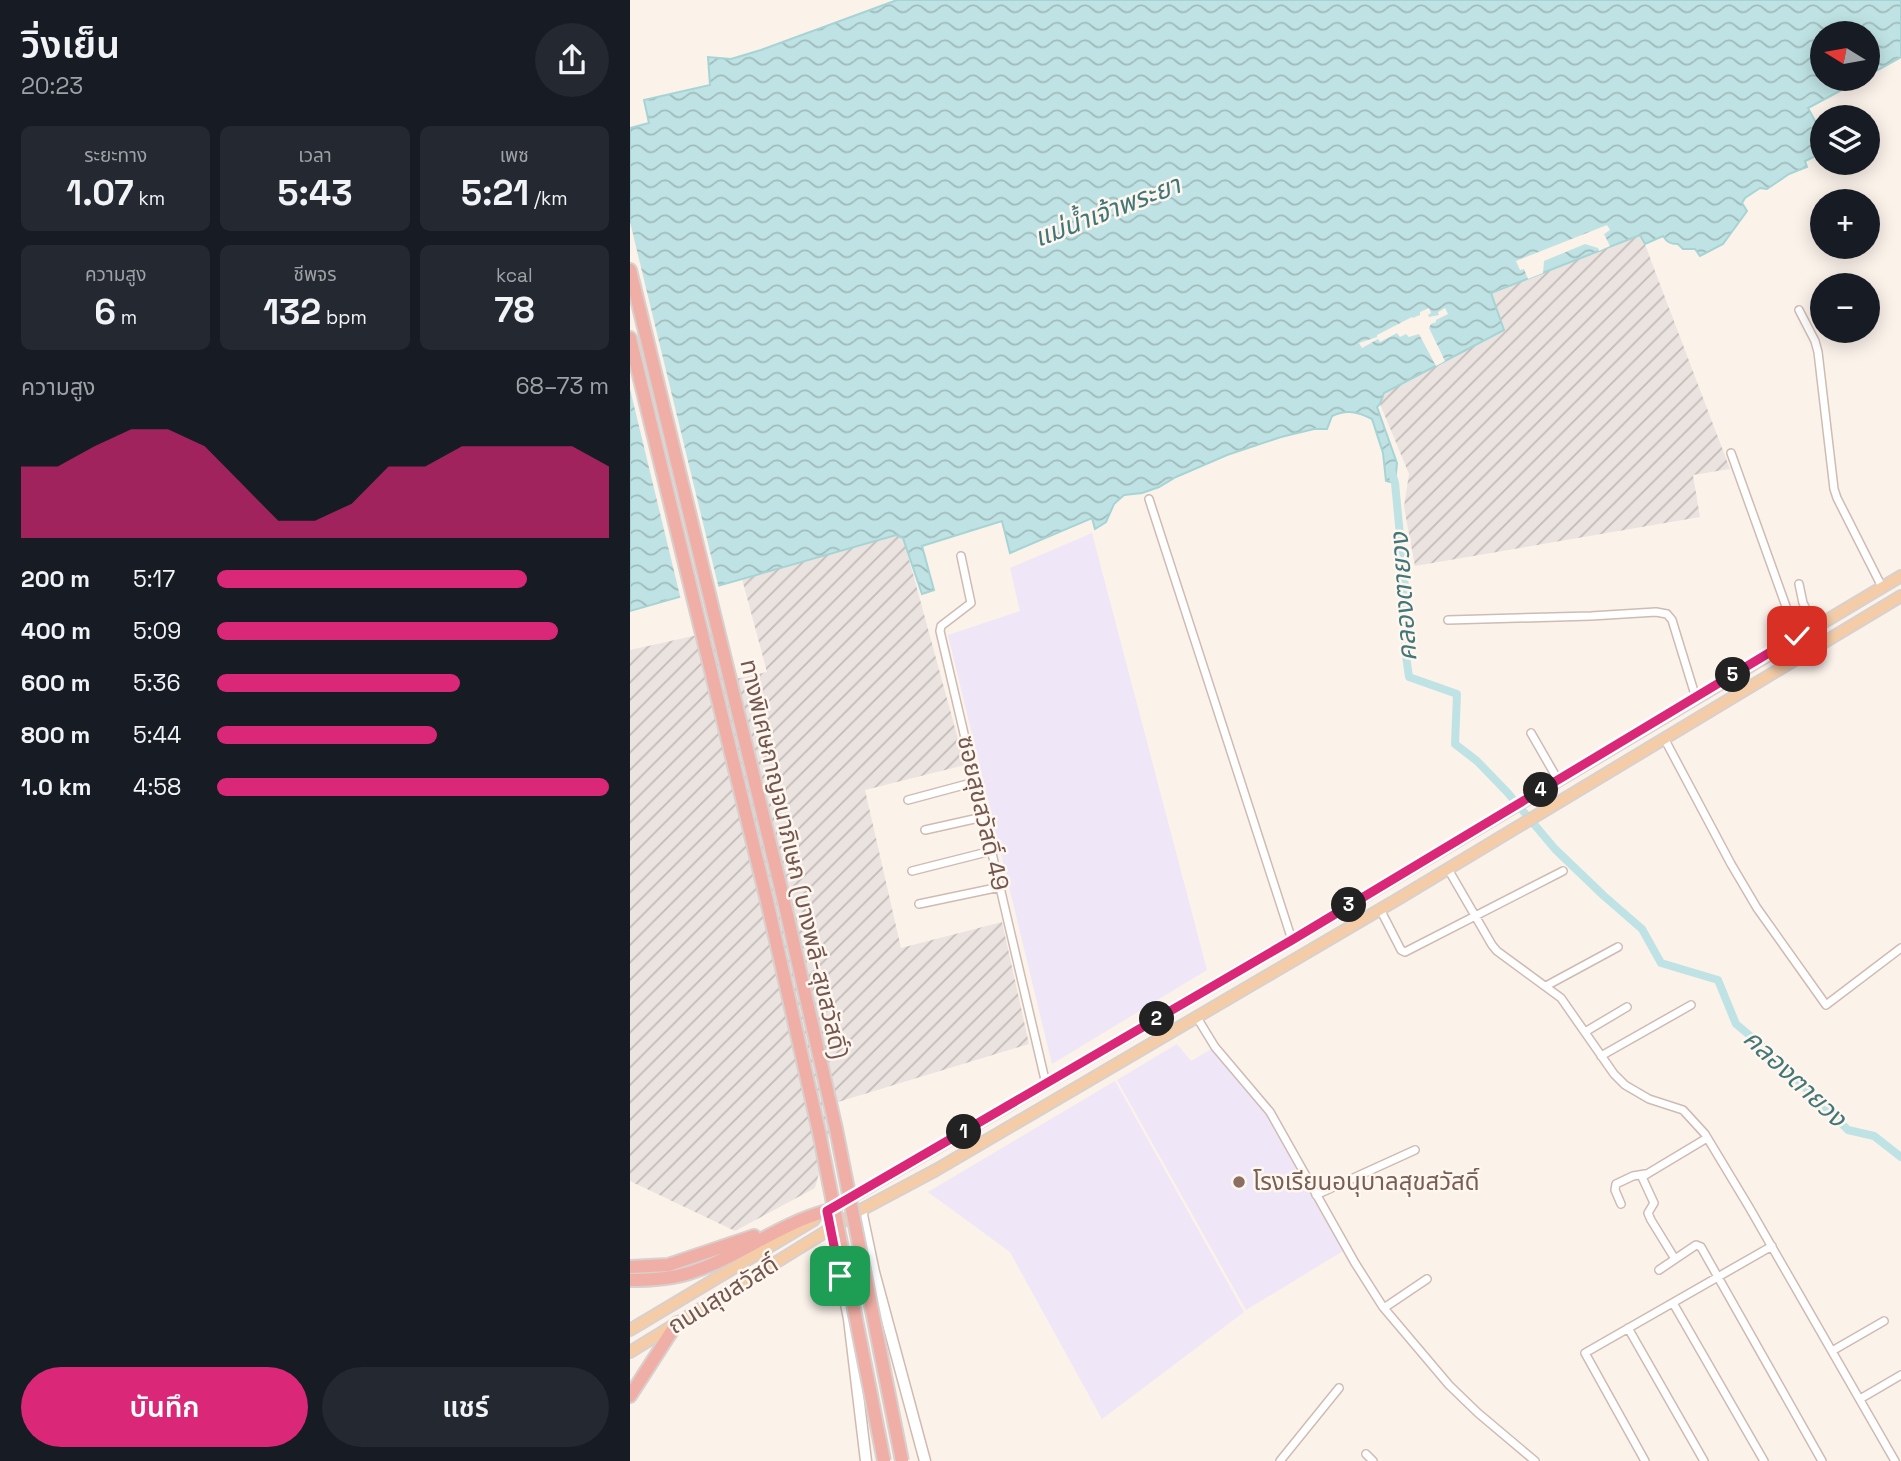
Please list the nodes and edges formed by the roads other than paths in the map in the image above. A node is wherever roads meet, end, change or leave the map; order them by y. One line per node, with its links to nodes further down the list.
1 (630, 270): 73 (highway, ทางพิเศษกาญจนาภิเษก (บางพลี-สุขสวัสดิ์), bridge)
2 (1799, 310): 9 (street)
3 (630, 338): 72 (highway, ทางพิเศษกาญจนาภิเษก (บางพลี-สุขสวัสดิ์), bridge)
4 (1731, 453): 13 (street)
5 (1149, 499): 31 (street)
6 (961, 556): 18 (street, ซอยสุขสวัสดิ์ 49)
7 (1901, 576): 9 (main road, ถนนสุขสวัสดิ์)
8 (1799, 584): 12 (street)
9 (1882, 587): 12 (main road, ถนนสุขสวัสดิ์)
10 (1901, 596): 16 (main road, ถนนสุขสวัสดิ์)
11 (1448, 620): 14 (street)
12 (1815, 626): 13 (main road, ถนนสุขสวัสดิ์)
13 (1797, 636): 14 (main road, ถนนสุขสวัสดิ์)
14 (1696, 698): 17 (main road, ถนนสุขสวัสดิ์)
15 (1531, 733): 17 (street)
16 (1664, 738): 24 (main road, ถนนสุขสวัสดิ์); 33 (street)
17 (1558, 780): 23 (main road, ถนนสุขสวัสดิ์)
18 (975, 782): 19 (street); 20 (street, ซอยสุขสวัสดิ์ 49)
19 (908, 800)
20 (984, 817): 21 (street); 22 (street, ซอยสุขสวัสดิ์ 49)
21 (925, 830)
22 (991, 851): 25 (street); 27 (street, ซอยสุขสวัสดิ์ 49)
23 (1438, 852): 24 (main road); 31 (main road, ถนนสุขสวัสดิ์)
24 (1448, 869): 29 (main road, ถนนสุขสวัสดิ์); 30 (street)
25 (912, 871)
26 (1563, 871): 30 (street)
27 (1000, 887): 28 (street); 40 (street, ซอยสุขสวัสดิ์ 49)
28 (919, 905)
29 (1380, 909): 30 (street); 37 (main road, ถนนสุขสวัสดิ์)
30 (1475, 916): 34 (street)
31 (1292, 940): 40 (main road, ถนนสุขสวัสดิ์)
32 (1618, 947): 34 (street)
33 (1901, 948)
34 (1546, 986): 38 (street)
35 (1691, 1005): 39 (street)
36 (1627, 1007): 38 (street)
37 (1196, 1016): 44 (street); 46 (main road, ถนนสุขสวัสดิ์)
38 (1585, 1032): 39 (street)
39 (1601, 1056): 41 (street)
40 (1046, 1084): 47 (main road, ถนนสุขสวัสดิ์)
41 (1707, 1138): 43 (street); 50 (street)
42 (1415, 1150): 44 (street)
43 (1644, 1174): 45 (street); 51 (street)
44 (1316, 1195): 58 (street)
45 (1621, 1203)
46 (862, 1210): 49 (main road, ถนนสุขสวัสดิ์); 74 (main road)
47 (827, 1211): 48 (highway); 49 (main road); 62 (main road, ถนนสุขสวัสดิ์)
48 (795, 1222): 52 (highway); 56 (highway)
49 (831, 1228): 60 (main road, ถนนสุขสวัสดิ์); 71 (main road)
50 (1772, 1246): 54 (street); 63 (street)
51 (1675, 1259): 53 (street); 54 (street)
52 (630, 1267)
53 (1659, 1270)
54 (1717, 1277): 57 (street); 81 (street)
55 (1427, 1279): 58 (street)
56 (630, 1280)
57 (1673, 1303): 61 (street); 80 (street)
58 (1384, 1308): 77 (street)
59 (1884, 1321): 63 (street)
60 (677, 1323): 64 (main road, ถนนสุขสวัสดิ์); 67 (highway)
61 (1628, 1328): 78 (street); 79 (street)
62 (630, 1330)
63 (1832, 1351): 68 (street)
64 (630, 1352)
65 (1901, 1375): 68 (street)
66 (1339, 1388): 75 (street)
67 (630, 1396)
68 (1860, 1399): 82 (street)
69 (1366, 1454): 76 (street)
70 (1901, 1458): 82 (street)
71 (866, 1461)
72 (884, 1461)
73 (902, 1461)
74 (925, 1461)
75 (1280, 1461)
76 (1373, 1461)
77 (1535, 1461)
78 (1645, 1461)
79 (1704, 1461)
80 (1764, 1461)
81 (1822, 1461)
82 (1895, 1461)

